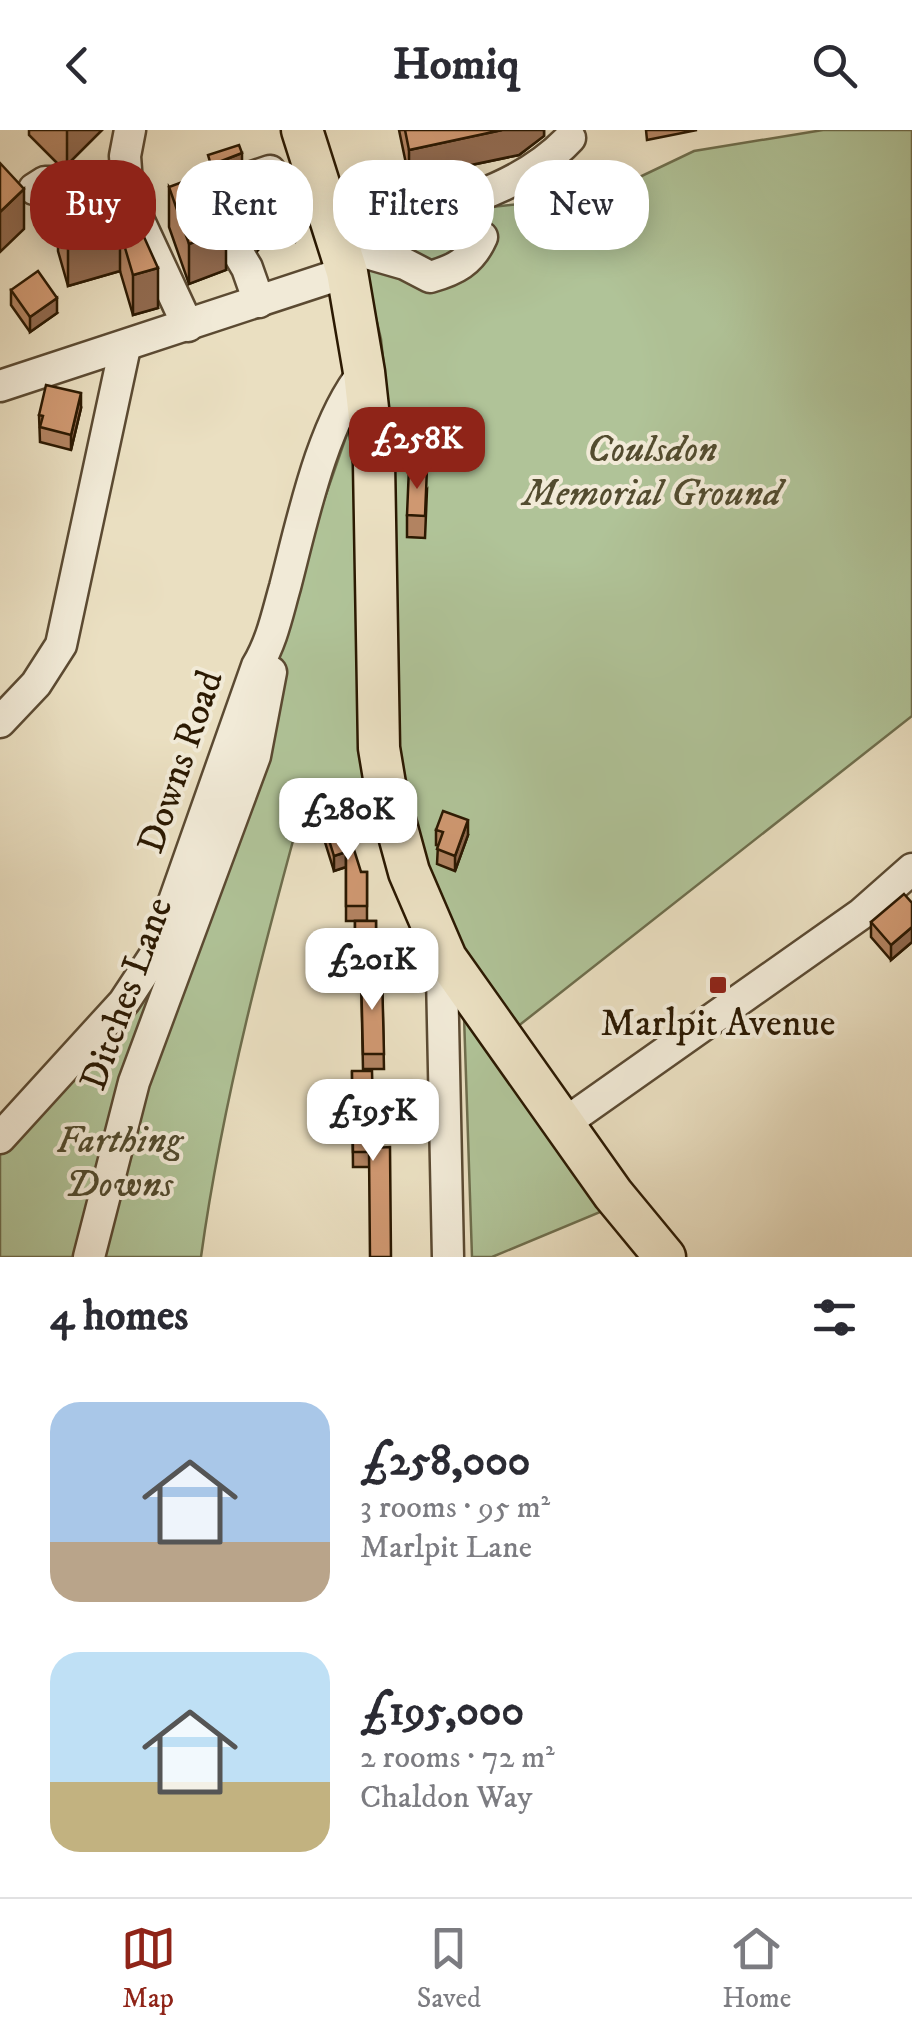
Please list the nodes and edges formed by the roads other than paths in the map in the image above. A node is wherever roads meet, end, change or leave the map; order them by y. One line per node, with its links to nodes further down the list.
1 (130, 130): 4 (street)
2 (302, 130): 6 (main road)
3 (570, 138): 5 (street)
4 (125, 160)
5 (494, 190)
6 (333, 228)
7 (153, 250): 12 (street)
8 (237, 250): 11 (street)
9 (340, 250): 10 (street); 11 (street); 14 (main road)
10 (476, 250)
11 (259, 302): 12 (street)
12 (188, 326): 13 (street)
13 (125, 346): 15 (street); 17 (street)
14 (364, 372): 16 (street, Downs Road); 20 (main road)
15 (0, 386)
16 (270, 644): 19 (street, Ditches Lane)
17 (0, 722)
18 (912, 869): 21 (street)
19 (172, 947): 22 (street); 23 (street, Ditches Lane)
20 (446, 958): 21 (main road); 24 (street)
21 (562, 1124): 25 (main road)
22 (0, 1138)
23 (88, 1257)
24 (448, 1257)
25 (665, 1257)

